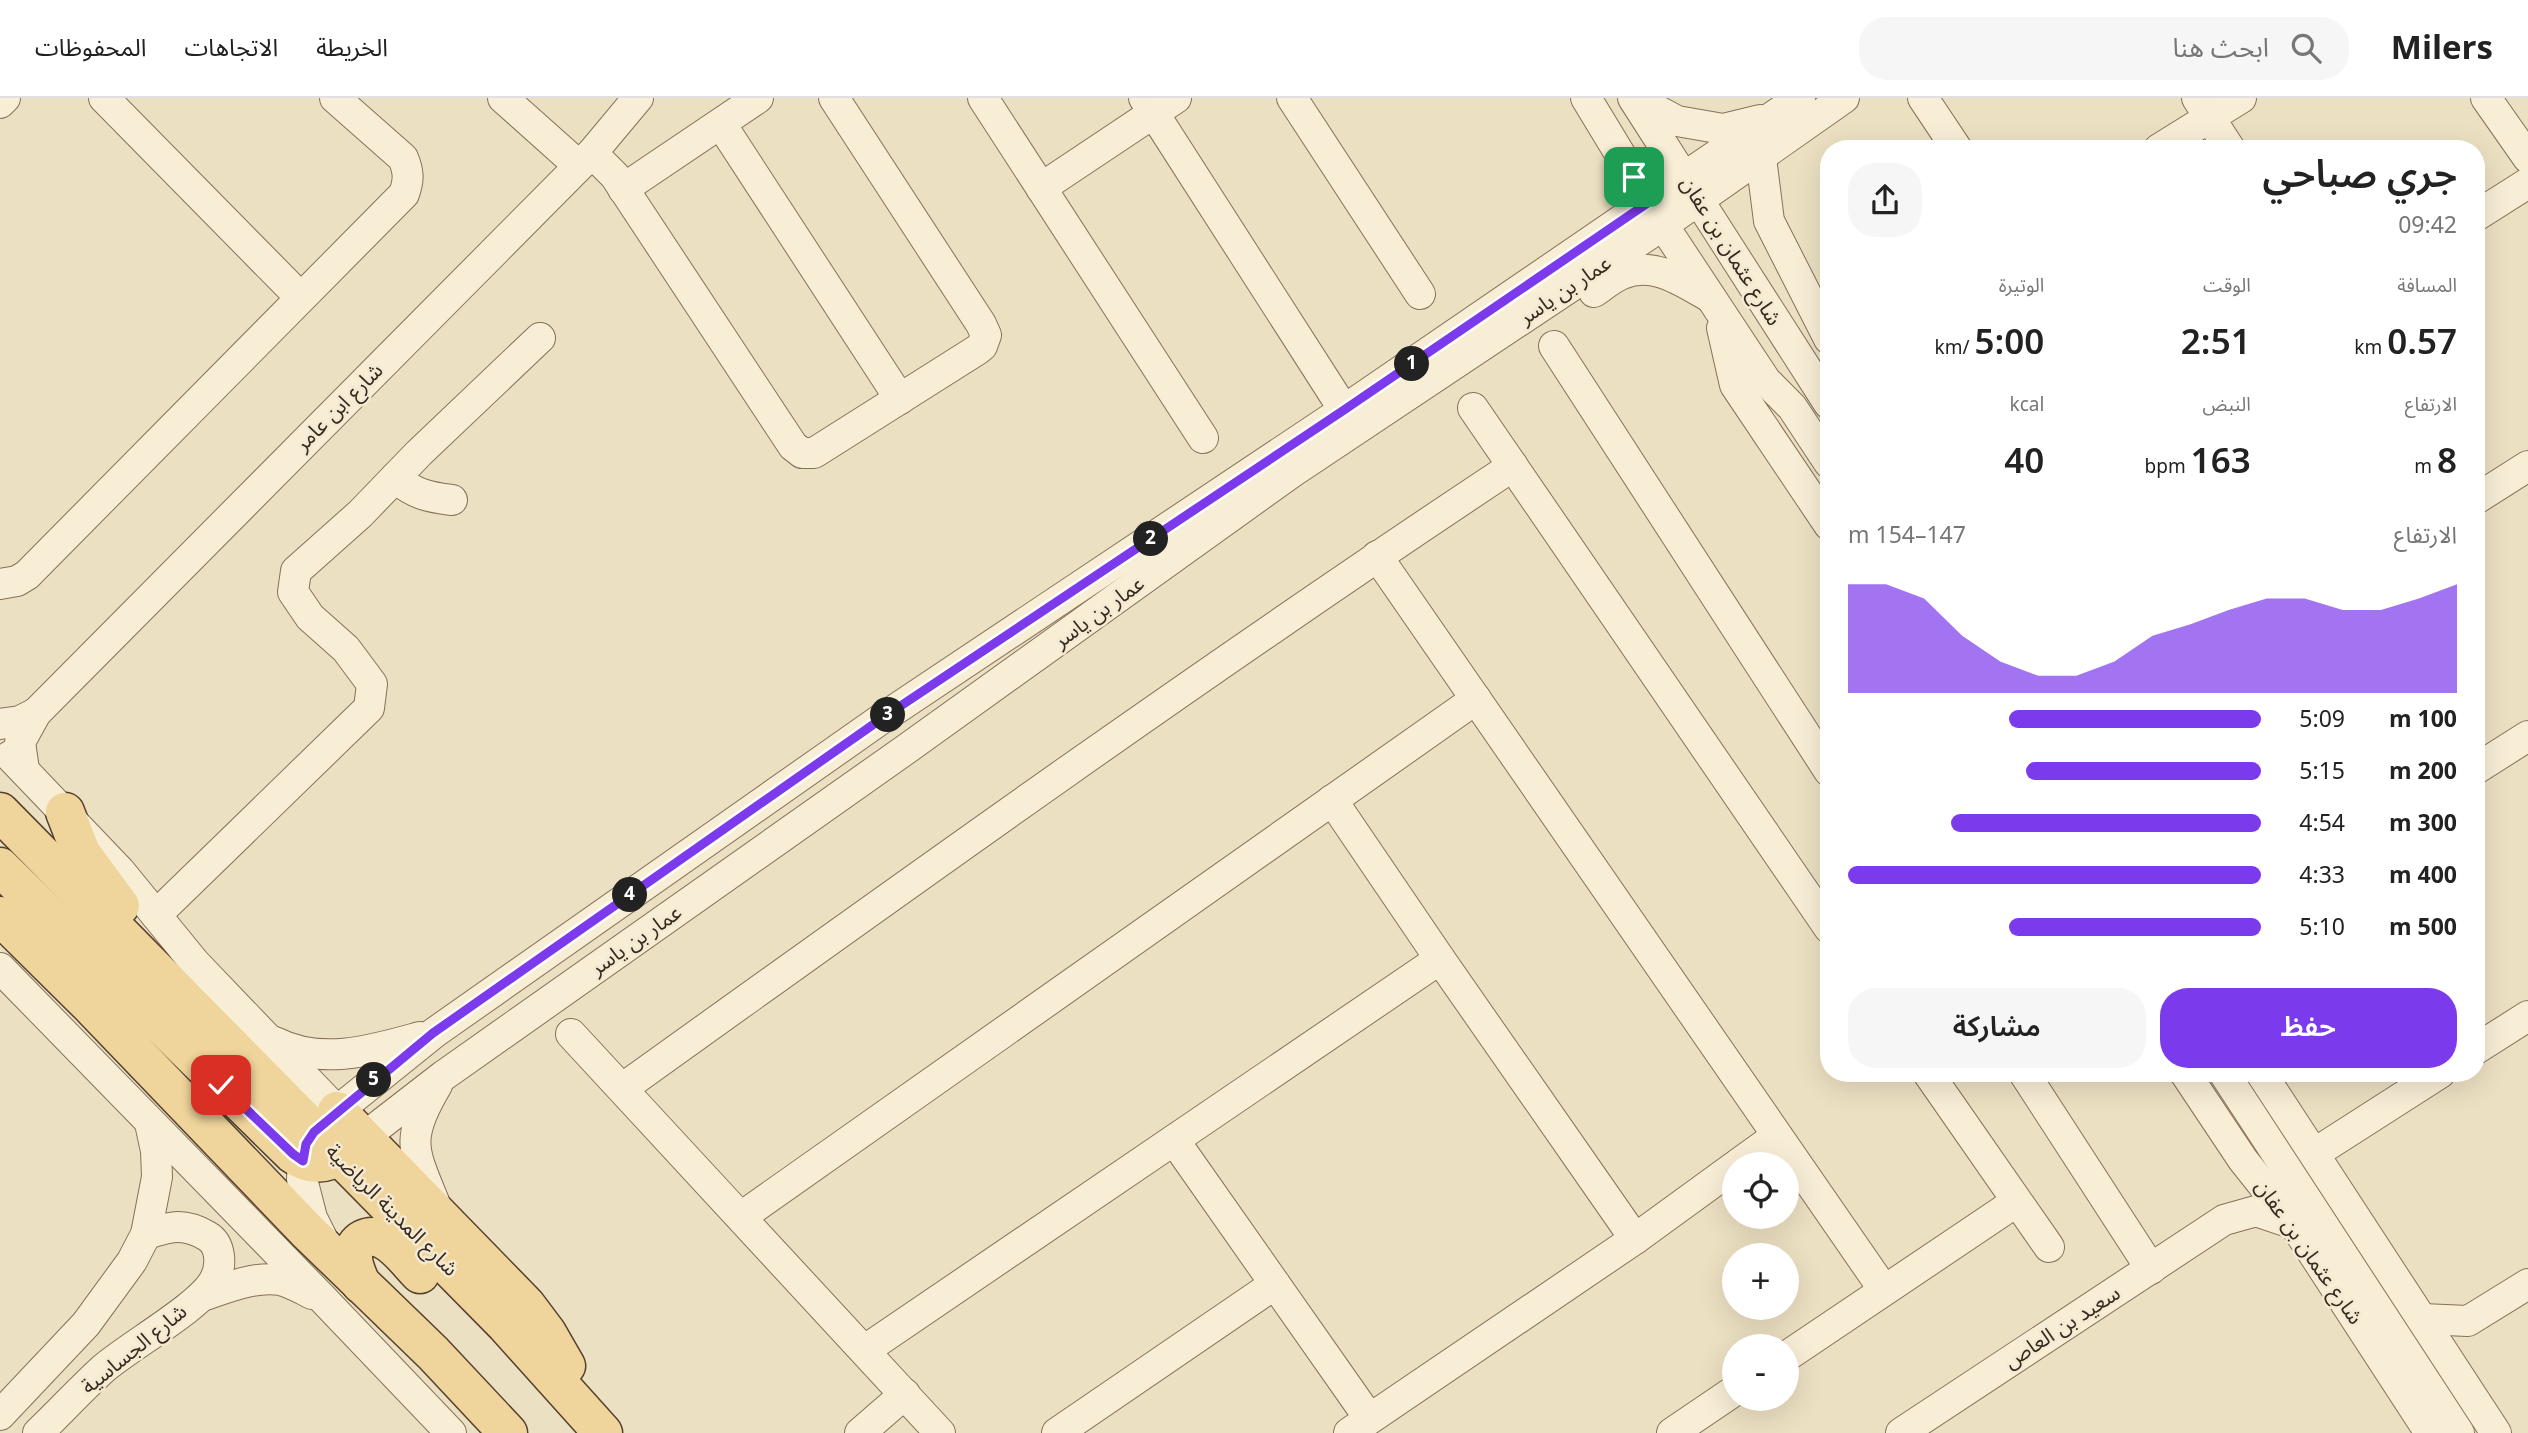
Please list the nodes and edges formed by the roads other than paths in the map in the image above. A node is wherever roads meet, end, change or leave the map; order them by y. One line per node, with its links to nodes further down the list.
1 (5, 98): 17 (street)
2 (104, 98): 35 (street)
3 (335, 98): 35 (street)
4 (503, 98): 26 (street)
5 (638, 98): 26 (street, شارع ابن عامر)
6 (758, 98): 21 (street)
7 (834, 98): 43 (street)
8 (983, 98): 30 (street)
9 (1292, 98): 34 (street)
10 (1586, 98): 33 (street, شارع عثمان بن عفان)
11 (1633, 98): 20 (street); 31 (street, شارع عثمان بن عفان)
12 (1800, 98): 20 (street, عمار بن ياسر)
13 (1843, 98): 25 (street, عمار بن ياسر)
14 (1923, 98): 22 (street)
15 (2241, 98): 19 (street)
16 (2486, 98): 27 (street)
17 (0, 103)
18 (1158, 103): 30 (street); 45 (street)
19 (2203, 107): 23 (street); 24 (street)
20 (1774, 116): 31 (street, عمار بن ياسر)
21 (721, 124): 29 (street); 43 (street)
22 (1951, 140)
23 (2168, 140)
24 (2224, 140)
25 (1761, 158): 31 (street, عمار بن ياسر); 37 (street)
26 (585, 159): 29 (street); 58 (street, شارع ابن عامر)
27 (2528, 159)
28 (2528, 183): 32 (street)
29 (623, 188): 43 (street)
30 (1041, 188): 46 (street)
31 (1691, 189): 33 (street, عمار بن ياسر); 39 (street, شارع عثمان بن عفان)
32 (2485, 210)
33 (1656, 213): 36 (street, شارع عثمان بن عفان); 45 (street, عمار بن ياسر); 50 (street, عمار بن ياسر)
34 (1420, 294)
35 (300, 298): 56 (street)
36 (1713, 302): 47 (street, شارع عثمان بن عفان); 50 (street); 54 (street, شارع عثمان بن عفان)
37 (1820, 321)
38 (540, 338): 51 (street)
39 (1785, 338): 41 (street); 42 (street, شارع عثمان بن عفان)
40 (1554, 346): 62 (street)
41 (1820, 361)
42 (1820, 390)
43 (900, 399)
44 (1473, 408): 48 (street)
45 (1344, 410): 78 (street, عمار بن ياسر)
46 (1203, 438)
47 (1820, 449)
48 (1513, 466): 55 (street); 70 (street)
49 (2528, 466): 52 (street)
50 (1292, 473): 82 (street, عمار بن ياسر)
51 (395, 478): 53 (street); 69 (street)
52 (2485, 493)
53 (452, 500)
54 (1820, 512)
55 (1377, 556): 57 (street); 91 (street)
56 (0, 584)
57 (1476, 699): 65 (street); 93 (street)
58 (36, 713): 59 (street, شارع ابن عامر); 64 (street, شارع ابن عامر)
59 (0, 724)
60 (2528, 736): 63 (street)
61 (0, 746): 64 (street, شارع المدينة الرياضية)
62 (1820, 757)
63 (2485, 763)
64 (24, 770): 67 (street, شارع المدينة الرياضية)
65 (1332, 800): 74 (street); 101 (street)
66 (0, 812): 76 (main road, شارع المدينة الرياضية)
67 (65, 812): 69 (street, شارع المدينة الرياضية); 76 (main road)
68 (0, 867): 94 (main road)
69 (156, 915): 80 (street, شارع المدينة الرياضية)
70 (1820, 915)
71 (0, 916): 73 (main road)
72 (0, 928): 73 (main road)
73 (38, 953): 109 (main road)
74 (1440, 960): 95 (street); 106 (street)
75 (0, 968): 92 (street)
76 (181, 995): 94 (main road, شارع المدينة الرياضية)
77 (2528, 1016): 81 (street)
78 (433, 1033): 80 (street); 94 (street, عمار بن ياسر)
79 (571, 1034): 91 (street)
80 (265, 1037): 94 (street, شارع المدينة الرياضية)
81 (2485, 1043)
82 (443, 1076): 94 (street, عمار بن ياسر); 102 (street)
83 (1934, 1082): 100 (street)
84 (2030, 1082): 110 (street)
85 (2191, 1082): 98 (street, شارع عثمان بن عفان)
86 (2225, 1082): 98 (street)
87 (2229, 1082): 136 (street, شارع عثمان بن عفان)
88 (2268, 1082): 108 (street)
89 (2284, 1082): 96 (street)
90 (2426, 1082): 96 (street)
91 (623, 1088): 101 (street)
92 (150, 1123): 105 (street, شارع الجساسية); 116 (street)
93 (1777, 1136): 97 (street); 114 (street)
94 (331, 1140): 102 (main road); 109 (street); 126 (main road, شارع المدينة الرياضية)
95 (1174, 1140): 112 (street); 120 (street)
96 (2326, 1146): 108 (street)
97 (1754, 1152)
98 (2243, 1160): 103 (street, سعيد بن العاص); 104 (street, شارع عثمان بن عفان)
99 (1722, 1175): 106 (street)
100 (2016, 1202): 107 (street); 114 (street)
101 (741, 1217): 120 (street)
102 (441, 1219): 126 (main road)
103 (2224, 1220): 104 (street, سعيد بن العاص); 110 (street, سعيد بن العاص)
104 (2294, 1224): 135 (street, شارع عثمان بن عفان)
105 (145, 1234): 115 (street); 124 (street, شارع الجساسية)
106 (1635, 1239): 125 (street)
107 (2049, 1247)
108 (2375, 1247): 117 (street)
109 (330, 1254): 111 (main road)
110 (2151, 1269): 128 (street, سعيد بن العاص)
111 (362, 1284): 126 (main road); 131 (main road)
112 (1275, 1284): 125 (street); 133 (street)
113 (2528, 1284): 118 (street)
114 (1885, 1290): 119 (street)
115 (202, 1296): 116 (street); 129 (street, شارع الجساسية)
116 (323, 1299): 130 (street)
117 (2422, 1319): 118 (street); 121 (street)
118 (2468, 1321): 121 (street)
119 (1799, 1348)
120 (865, 1350): 122 (street)
121 (2457, 1373): 137 (street)
122 (905, 1394): 127 (street); 132 (street)
123 (1722, 1399): 134 (street)
124 (4, 1407)
125 (1359, 1426)
126 (595, 1429)
127 (926, 1429)
128 (1906, 1432)
129 (38, 1433)
130 (451, 1433)
131 (508, 1433)
132 (860, 1433)
133 (1057, 1433)
134 (1672, 1433)
135 (2430, 1433)
136 (2459, 1433)
137 (2496, 1433)

